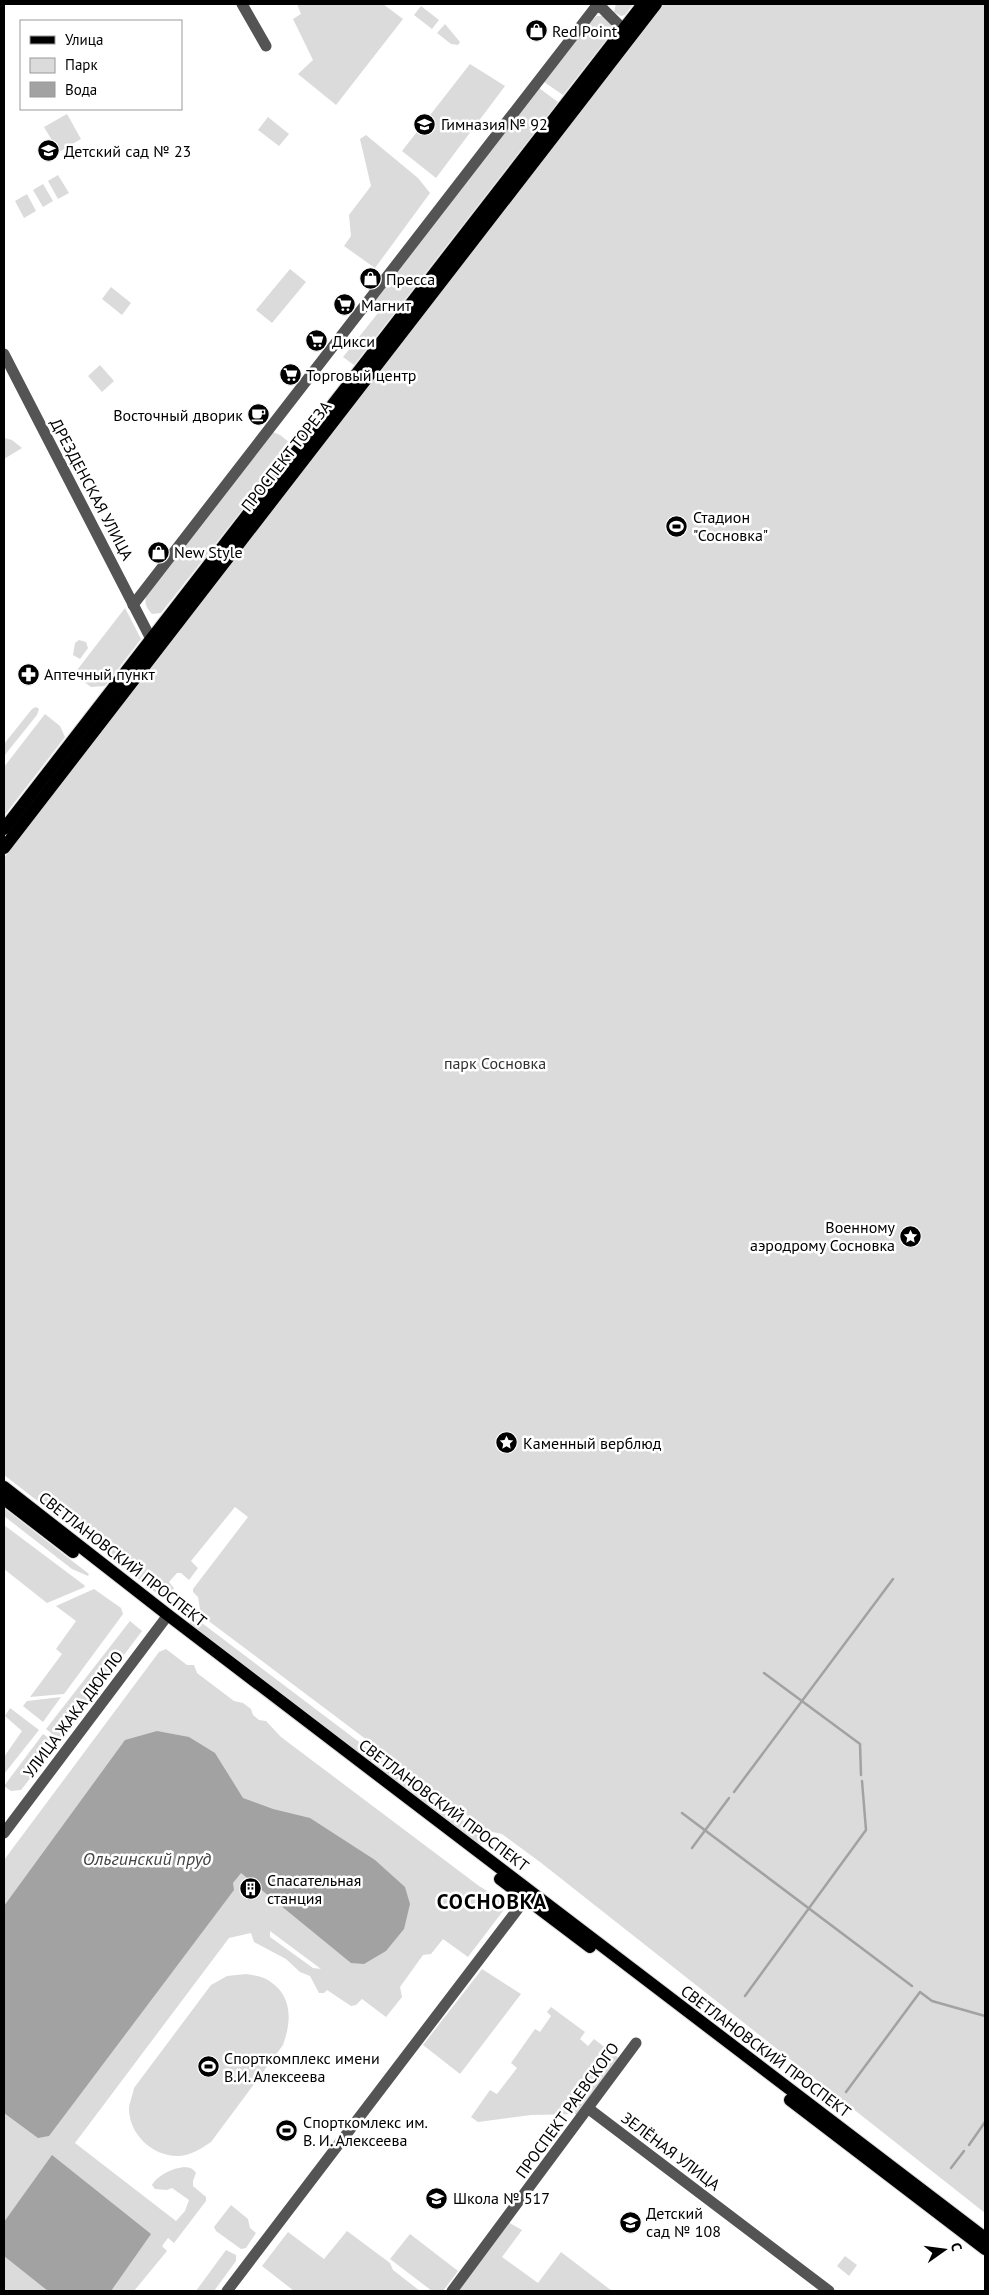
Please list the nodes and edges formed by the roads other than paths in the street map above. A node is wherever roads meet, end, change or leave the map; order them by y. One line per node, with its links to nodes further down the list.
1 (242, 4): 6 (street)
2 (642, 4): 5 (main road, ПРОСПЕКТ ТОРЕЗА)
3 (656, 4): 5 (main road, ПРОСПЕКТ ТОРЕЗА)
4 (599, 6): 5 (street); 8 (street)
5 (627, 33): 9 (main road, ПРОСПЕКТ ТОРЕЗА); 11 (main road, ПРОСПЕКТ ТОРЕЗА)
6 (266, 46)
7 (4, 354): 8 (street, ДРЕЗДЕНСКАЯ УЛИЦА)
8 (134, 605): 9 (street, ДРЕЗДЕНСКАЯ УЛИЦА)
9 (151, 639): 10 (main road, ПРОСПЕКТ ТОРЕЗА)
10 (4, 830)
11 (4, 848)
12 (4, 1487): 14 (main road, СВЕТЛАНОВСКИЙ ПРОСПЕКТ)
13 (4, 1499): 14 (main road, СВЕТЛАНОВСКИЙ ПРОСПЕКТ)
14 (165, 1618): 15 (street, УЛИЦА ЖАКА ДЮКЛО); 16 (main road, СВЕТЛАНОВСКИЙ ПРОСПЕКТ)
15 (4, 1833)
16 (529, 1895): 19 (main road, СВЕТЛАНОВСКИЙ ПРОСПЕКТ); 20 (main road, СВЕТЛАНОВСКИЙ ПРОСПЕКТ); 21 (street)
17 (636, 2044): 18 (street, ПРОСПЕКТ РАЕВСКОГО)
18 (589, 2109): 22 (street, ПРОСПЕКТ РАЕВСКОГО); 23 (street, ЗЕЛЁНАЯ УЛИЦА)
19 (985, 2238)
20 (985, 2249)
21 (227, 2291)
22 (452, 2291)
23 (829, 2291)

